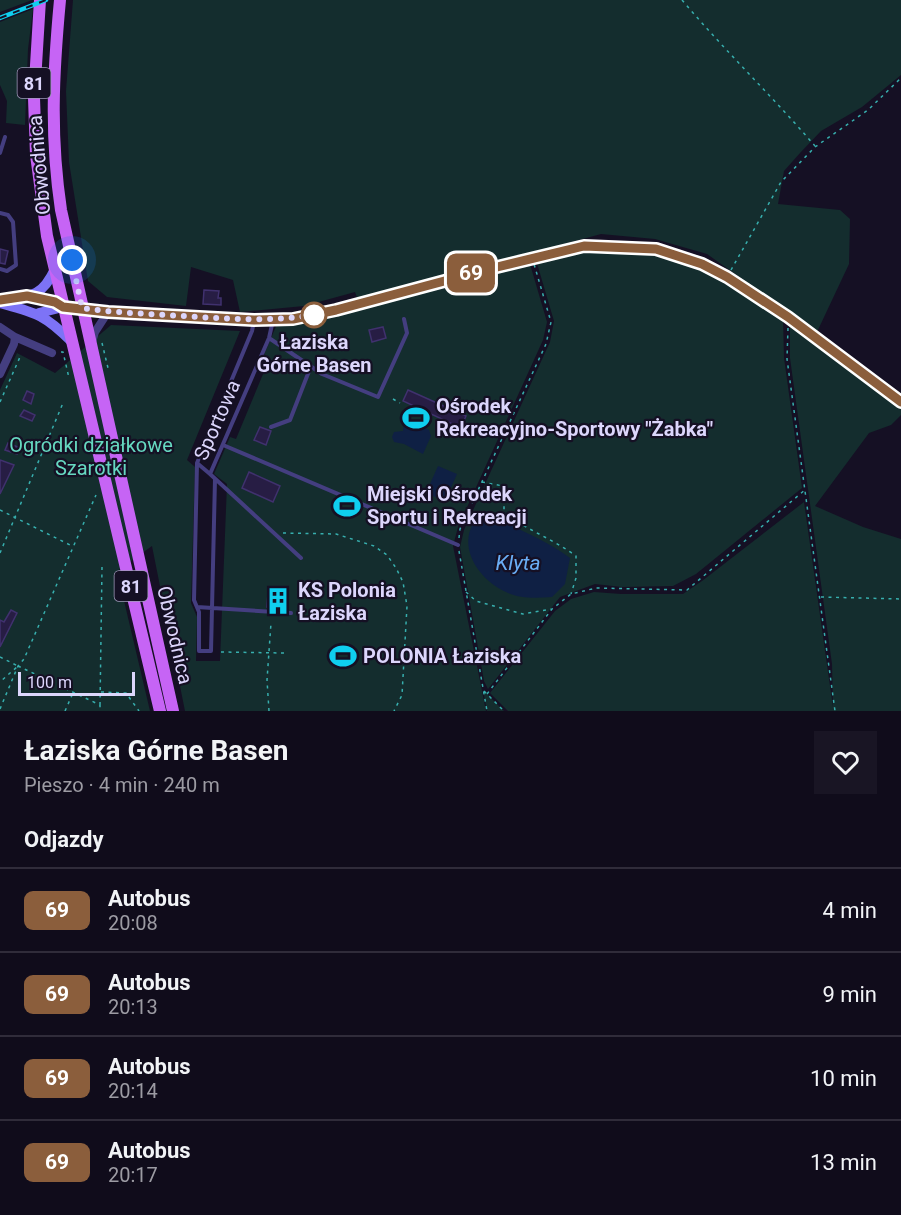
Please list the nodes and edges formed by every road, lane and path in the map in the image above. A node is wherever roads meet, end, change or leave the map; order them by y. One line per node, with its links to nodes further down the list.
1 (40, 0): 11 (main road, Obwodnica / 81)
2 (60, 0): 16 (main road, Obwodnica / 81)
3 (682, 0): 6 (path)
4 (901, 78): 6 (path)
5 (5, 137): 7 (lane)
6 (815, 147): 12 (path)
7 (0, 153)
8 (0, 213): 10 (lane)
9 (532, 258): 12 (street); 21 (street); 44 (path)
10 (0, 269)
11 (55, 269): 13 (street); 15 (main road, Obwodnica / 81)
12 (727, 277): 19 (street)
13 (27, 296): 14 (street); 15 (street)
14 (0, 301): 18 (street)
15 (63, 307): 16 (street); 18 (street); 26 (main road, Obwodnica / 81)
16 (82, 308): 17 (street); 27 (main road, Obwodnica / 81)
17 (108, 312): 20 (street); 27 (street)
18 (39, 314): 26 (street)
19 (788, 317): 36 (street); 45 (path)
20 (254, 320): 21 (street); 41 (lane, Sportowa)
21 (273, 320): 25 (lane, Sportowa)
22 (404, 320): 30 (lane)
23 (0, 327): 24 (street)
24 (15, 337): 28 (street); 32 (street)
25 (269, 338): 30 (lane); 40 (lane, Sportowa)
26 (71, 341): 79 (main road, Obwodnica / 81)
27 (96, 342): 31 (path); 80 (main road, Obwodnica / 81)
28 (54, 353): 33 (path)
29 (20, 357): 35 (path)
30 (310, 366): 39 (lane)
31 (108, 368)
32 (0, 374)
33 (69, 378)
34 (393, 399): 38 (path)
35 (0, 402)
36 (901, 402)
37 (63, 403): 48 (path)
38 (400, 403)
39 (271, 428)
40 (223, 445): 42 (lane, Sportowa); 50 (lane)
41 (197, 463): 42 (lane, Sportowa); 59 (lane)
42 (210, 474): 43 (lane)
43 (215, 479): 49 (lane); 60 (lane)
44 (482, 482): 50 (path); 56 (path)
45 (806, 489): 56 (path); 57 (path)
46 (96, 495): 51 (path)
47 (0, 510): 48 (path)
48 (15, 518): 51 (path); 52 (path)
49 (274, 534): 53 (lane); 82 (path)
50 (458, 545): 55 (path)
51 (73, 547): 68 (path)
52 (0, 553)
53 (301, 558)
54 (102, 567): 72 (path)
55 (466, 591): 61 (path); 70 (path)
56 (571, 594): 61 (path)
57 (820, 597): 58 (path); 85 (path)
58 (901, 599)
59 (197, 607): 60 (lane); 60 (lane)
60 (212, 608): 62 (lane)
61 (552, 609): 73 (path)
62 (291, 613)
63 (271, 623): 65 (path)
64 (221, 652): 65 (path)
65 (268, 652): 66 (path); 81 (path)
66 (284, 653)
67 (0, 657): 68 (path)
68 (18, 666): 69 (path); 71 (path); 75 (path)
69 (0, 682)
70 (483, 690): 73 (path); 83 (path)
71 (73, 692): 74 (path); 76 (path)
72 (100, 692): 74 (path); 78 (path)
73 (487, 694): 84 (path)
74 (100, 705): 77 (path)
75 (0, 709)
76 (65, 711)
77 (100, 711)
78 (139, 711)
79 (160, 711)
80 (172, 711)
81 (269, 711)
82 (394, 711)
83 (487, 711)
84 (504, 711)
85 (835, 711)

